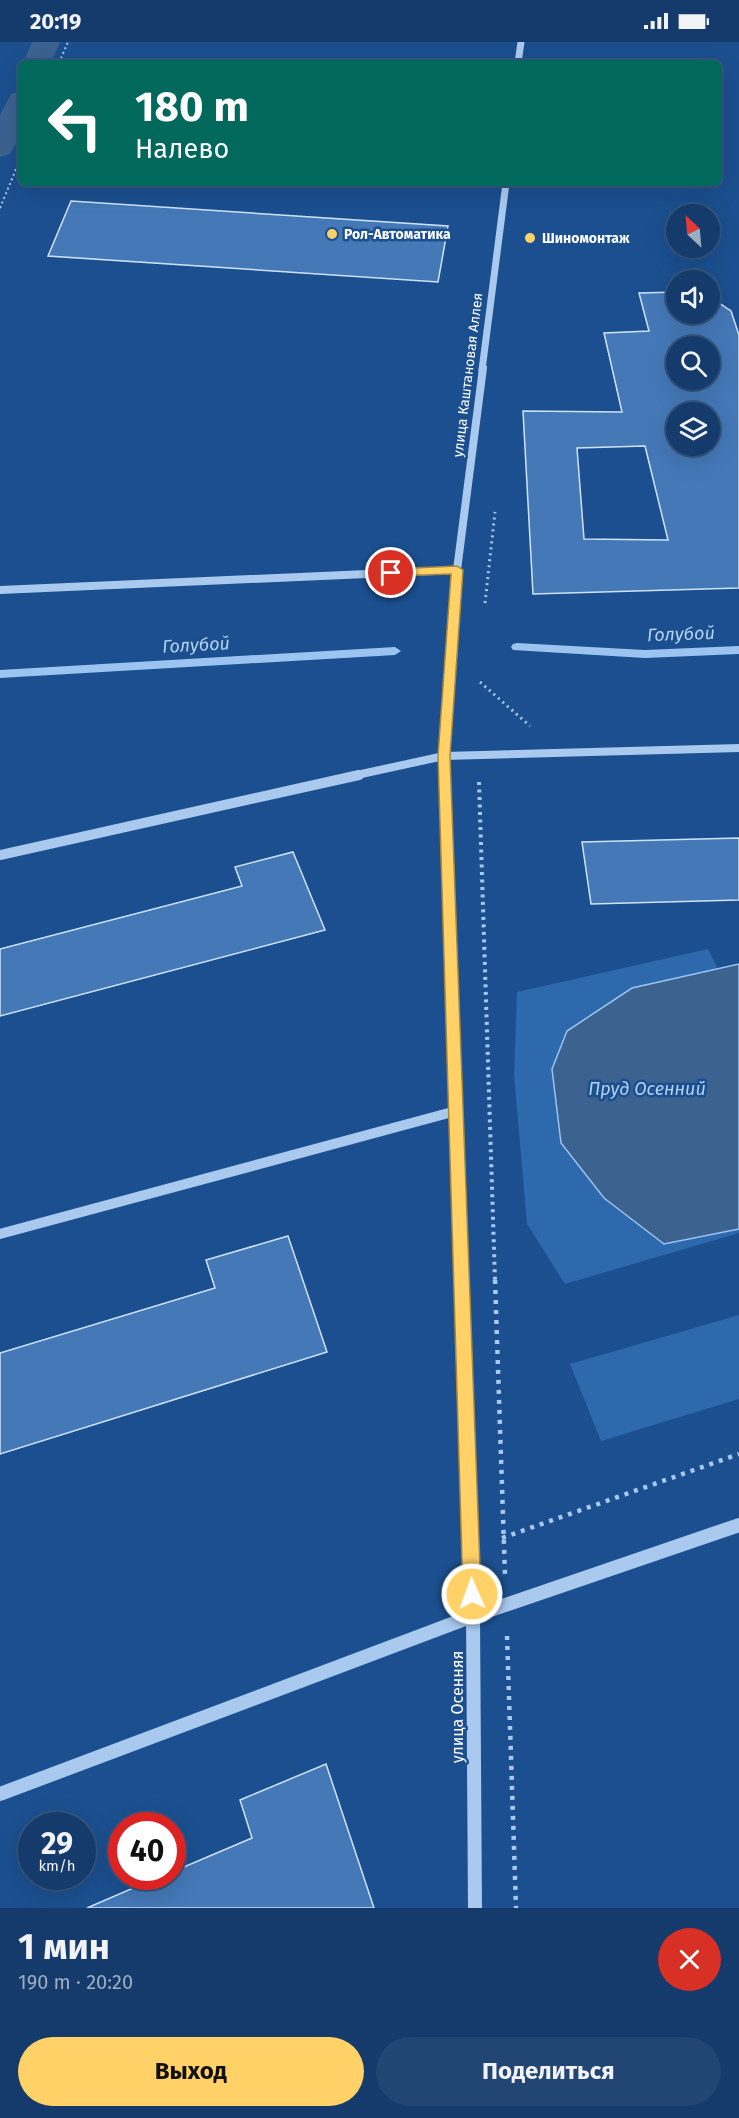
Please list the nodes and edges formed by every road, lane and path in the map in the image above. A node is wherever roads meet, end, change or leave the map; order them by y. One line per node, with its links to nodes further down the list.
1 (68, 42): 3 (path)
2 (520, 42): 4 (street)
3 (60, 60)
4 (518, 60)
5 (18, 164): 7 (path)
6 (506, 186): 9 (street, улица Каштановая Аллея)
7 (0, 208)
8 (495, 510): 11 (path)
9 (457, 570): 10 (street); 18 (street, улица Осенняя)
10 (0, 590)
11 (484, 614)
12 (480, 671): 13 (path)
13 (480, 682): 14 (path); 15 (path)
14 (479, 692)
15 (536, 730)
16 (739, 748): 17 (street)
17 (478, 755): 18 (street); 24 (path)
18 (444, 756): 19 (street); 20 (street, улица Осенняя)
19 (0, 855)
20 (456, 1111): 21 (street); 25 (street, улица Осенняя)
21 (0, 1233)
22 (739, 1454): 24 (path)
23 (739, 1525): 26 (street)
24 (504, 1538): 25 (path); 26 (path)
25 (470, 1550): 27 (street, улица Осенняя)
26 (506, 1604): 27 (street); 30 (path)
27 (473, 1616): 28 (street); 29 (street, улица Осенняя)
28 (0, 1794)
29 (474, 1908)
30 (516, 1908)

